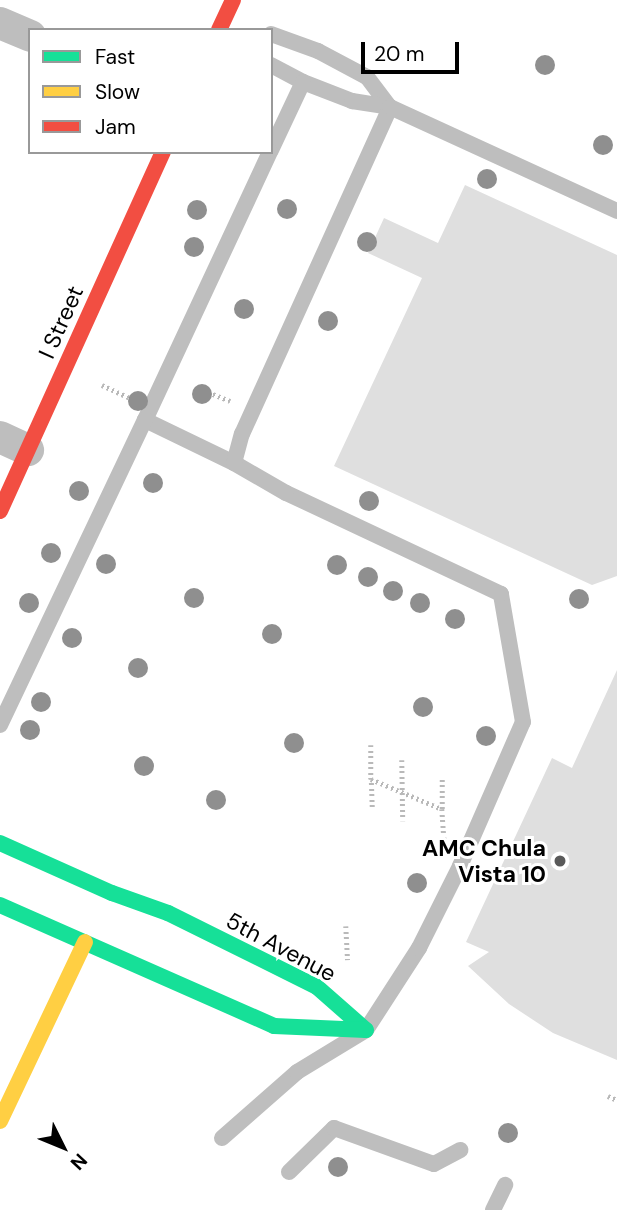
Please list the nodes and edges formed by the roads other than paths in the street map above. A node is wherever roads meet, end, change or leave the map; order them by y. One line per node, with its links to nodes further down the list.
1 (233, 0): 3 (street)
2 (0, 23): 4 (street)
3 (223, 28)
4 (28, 35)
5 (273, 35): 8 (lane)
6 (273, 66): 7 (lane)
7 (303, 82): 8 (lane); 9 (lane)
8 (390, 107): 12 (lane); 15 (lane)
9 (273, 147)
10 (162, 154): 14 (street, I Street)
11 (270, 154): 13 (lane)
12 (617, 211)
13 (145, 420): 15 (lane); 17 (lane)
14 (14, 444): 16 (street, I Street)
15 (234, 463): 21 (lane)
16 (0, 511)
17 (0, 725)
18 (0, 843): 21 (street, 5th Avenue)
19 (0, 905): 20 (street)
20 (85, 942): 21 (street); 22 (street)
21 (366, 1030): 23 (lane)
22 (0, 1121)
23 (222, 1138)
24 (460, 1150): 25 (lane)
25 (289, 1172)
26 (506, 1185): 27 (lane)
27 (493, 1210)

